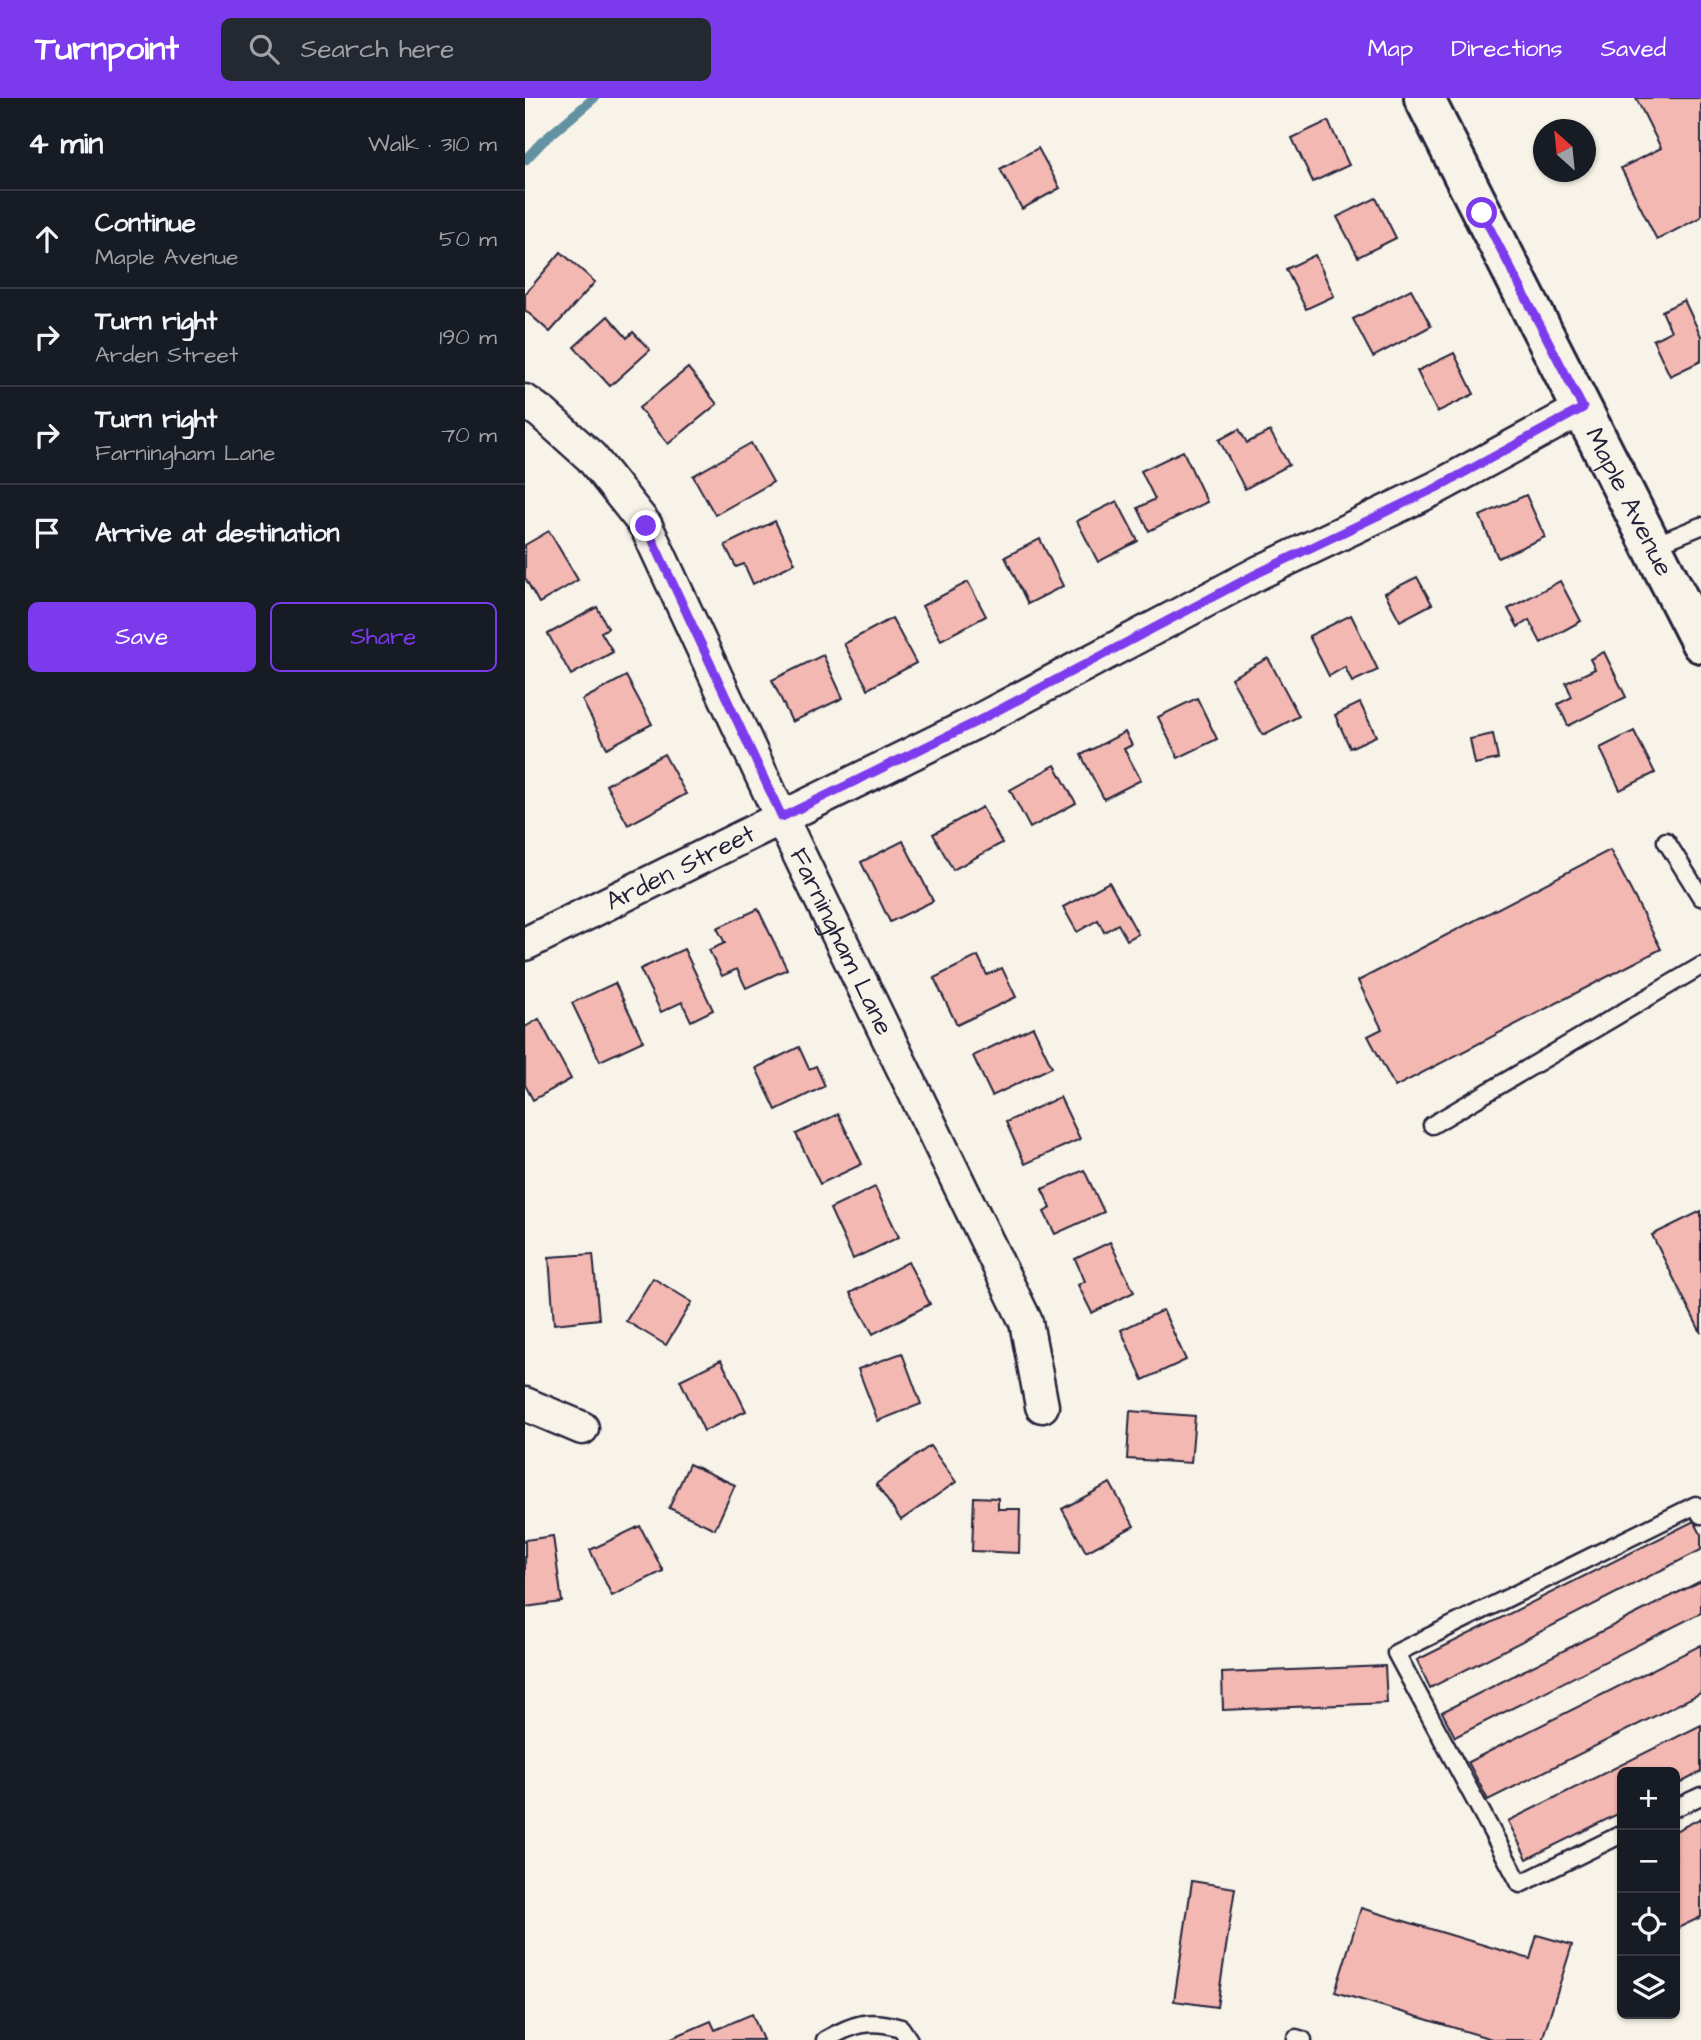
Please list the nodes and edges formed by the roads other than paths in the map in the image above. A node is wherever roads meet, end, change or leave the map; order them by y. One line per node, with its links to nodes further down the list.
1 (1424, 98): 3 (main road, Maple Avenue)
2 (525, 401): 7 (street, Farningham Lane)
3 (1583, 408): 5 (main road, Maple Avenue); 7 (street, Arden Street)
4 (1701, 526): 5 (lane)
5 (1652, 546): 6 (main road, Maple Avenue)
6 (1701, 643)
7 (782, 817): 10 (street, Arden Street); 14 (street, Farningham Lane)
8 (1665, 841): 9 (lane)
9 (1701, 897)
10 (525, 944)
11 (1701, 966): 12 (lane)
12 (1432, 1125)
13 (525, 1404): 15 (street)
14 (1042, 1406)
15 (582, 1428)
16 (1701, 1515): 19 (lane)
17 (1701, 1796): 18 (lane)
18 (1680, 1806)
19 (1617, 1836)
20 (825, 2040): 21 (lane)
21 (909, 2040)
22 (1296, 2040): 23 (lane)
23 (1303, 2040)

